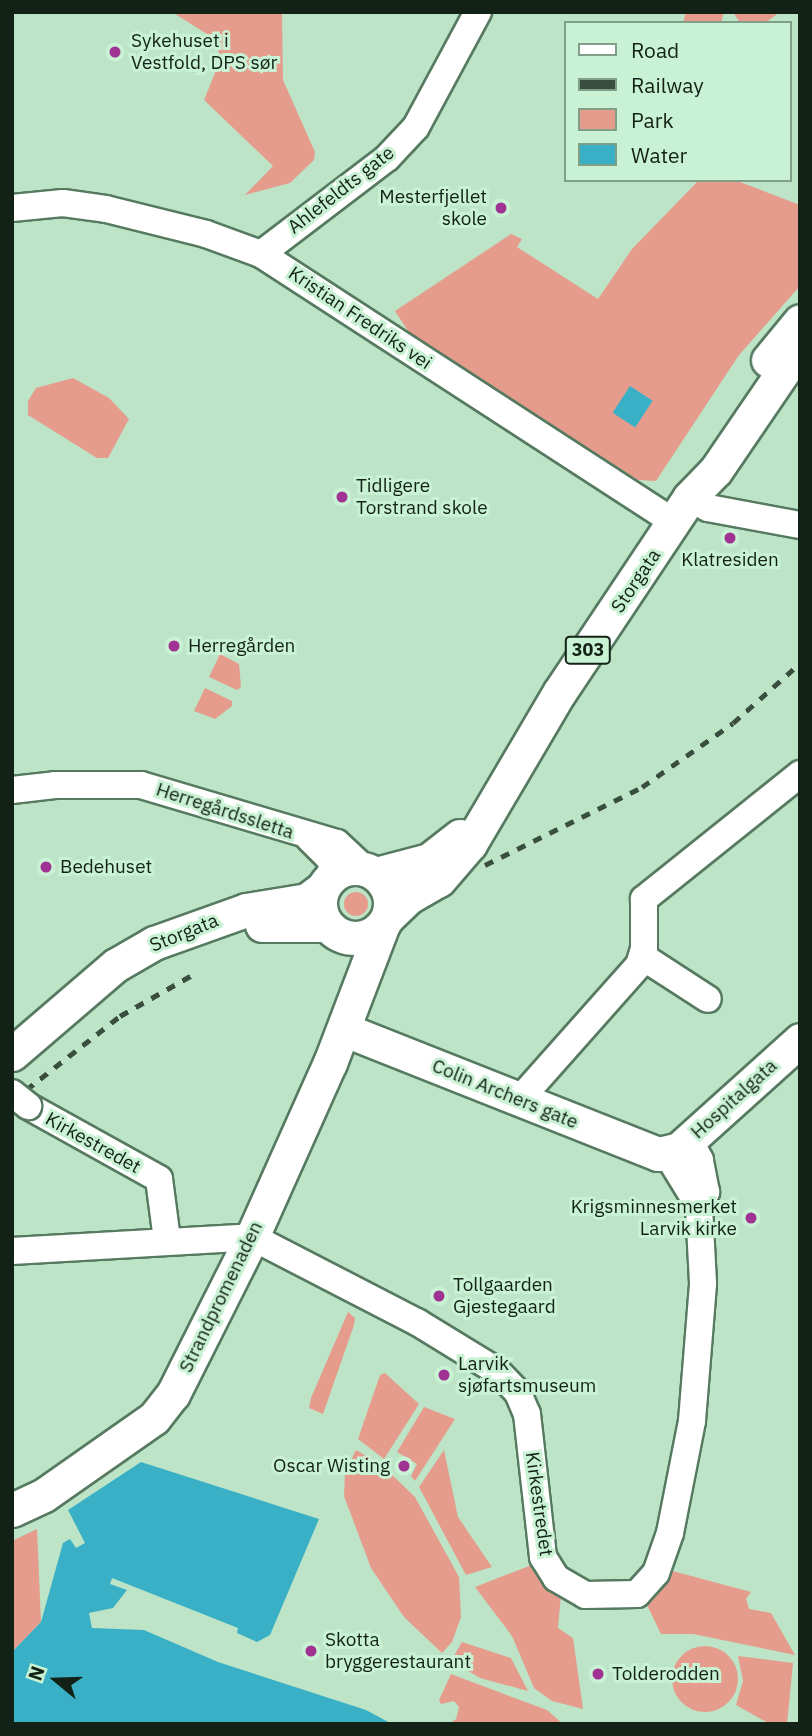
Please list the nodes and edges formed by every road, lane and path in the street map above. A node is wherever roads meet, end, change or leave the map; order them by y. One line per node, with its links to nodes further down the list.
1 (478, 12): 3 (street, Ahlefeldts gate)
2 (12, 208): 3 (street, Kristian Fredriks vei)
3 (261, 254): 6 (street, Kristian Fredriks vei)
4 (800, 321): 6 (main road, Storgata / 303)
5 (800, 347): 6 (main road, Storgata / 303)
6 (682, 510): 7 (street, Kristian Fredriks vei); 10 (main road, Storgata / 303)
7 (800, 525)
8 (800, 774): 16 (street)
9 (12, 790): 11 (street, Herregårdssletta)
10 (492, 806): 12 (main road, Storgata / 303); 14 (main road, Storgata / 303)
11 (309, 838): 12 (street, Herregårdssletta); 13 (street, Herregårdssletta)
12 (370, 872): 13 (main road, 303); 14 (main road)
13 (327, 883): 15 (main road); 18 (main road, Storgata / 303)
14 (385, 922): 15 (main road, 303); 19 (main road, Strandpromenaden)
15 (332, 929): 18 (main road, Storgata / 303); 19 (main road, Strandpromenaden)
16 (643, 957): 17 (street); 23 (street)
17 (708, 999)
18 (60, 1013): 21 (main road, Storgata / 303)
19 (347, 1023): 23 (main road, Colin Archers gate); 25 (main road, Strandpromenaden)
20 (800, 1040): 24 (main road, Hospitalgata)
21 (12, 1054)
22 (20, 1099): 26 (street, Kirkestredet)
23 (520, 1100): 24 (main road, Colin Archers gate)
24 (678, 1147): 25 (street, Kirkestredet)
25 (252, 1237): 26 (street, Kirkestredet); 28 (main road, Strandpromenaden)
26 (167, 1240): 27 (street, Kirkestredet)
27 (12, 1251)
28 (12, 1510)

